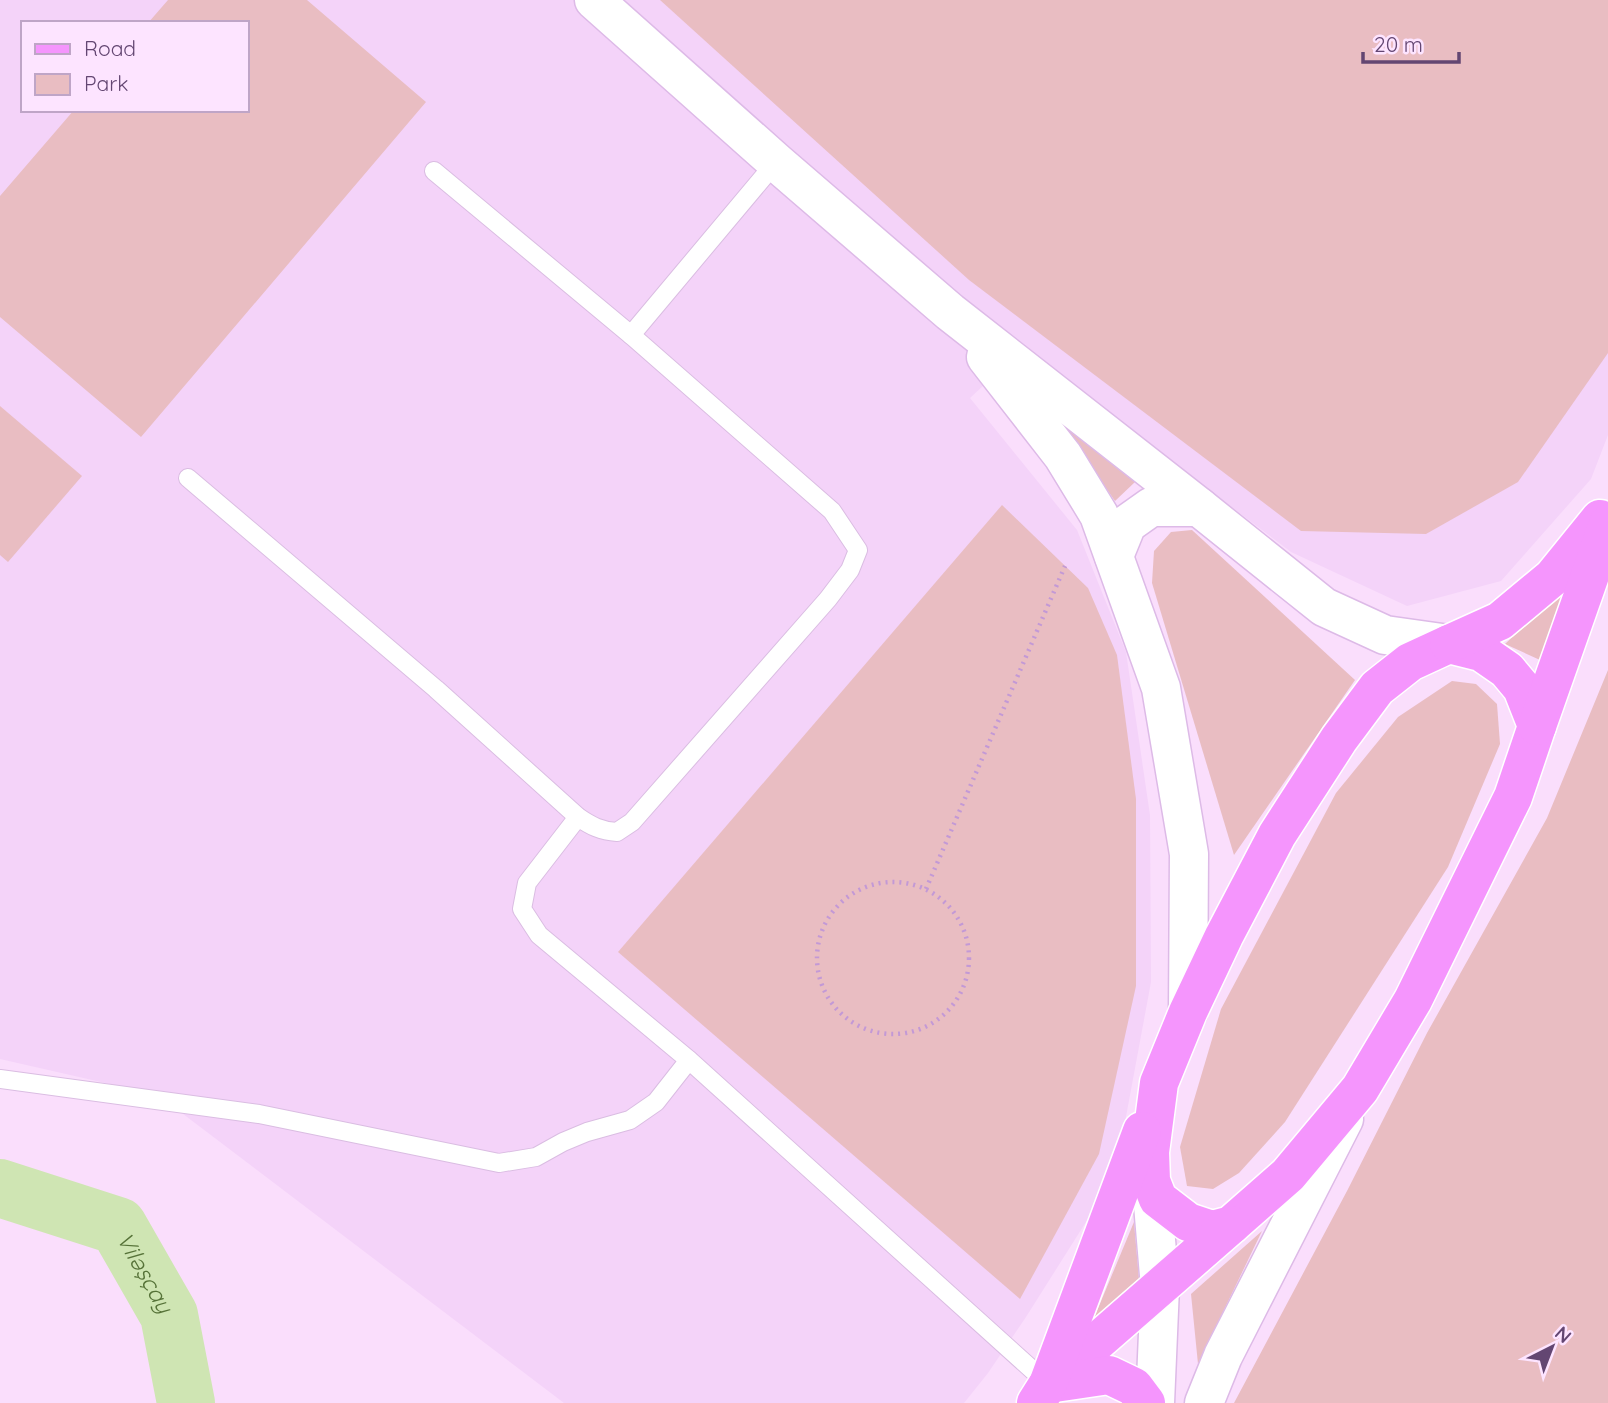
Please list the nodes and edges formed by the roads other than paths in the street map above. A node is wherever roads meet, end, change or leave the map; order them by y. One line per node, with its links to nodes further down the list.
1 (594, 0): 2 (main road)
2 (776, 162): 4 (main road); 5 (lane)
3 (434, 171): 5 (lane)
4 (950, 312): 7 (main road); 10 (main road)
5 (631, 335): 13 (lane)
6 (188, 478): 13 (lane)
7 (1199, 507): 10 (main road); 11 (main road)
8 (1608, 510): 11 (main road)
9 (1608, 524): 12 (main road)
10 (1114, 556): 14 (main road)
11 (1449, 644): 12 (main road); 14 (main road)
12 (1537, 726): 18 (main road)
13 (578, 817): 15 (lane)
14 (1188, 1012): 17 (main road)
15 (689, 1060): 16 (lane); 22 (lane)
16 (0, 1079)
17 (1160, 1083): 19 (main road); 22 (main road)
18 (1360, 1089): 20 (main road); 25 (main road)
19 (1151, 1181): 20 (main road); 21 (main road)
20 (1231, 1225): 21 (main road)
21 (1160, 1287): 22 (main road); 24 (main road)
22 (1042, 1394): 23 (main road)
23 (1146, 1403)
24 (1155, 1403)
25 (1204, 1403)

